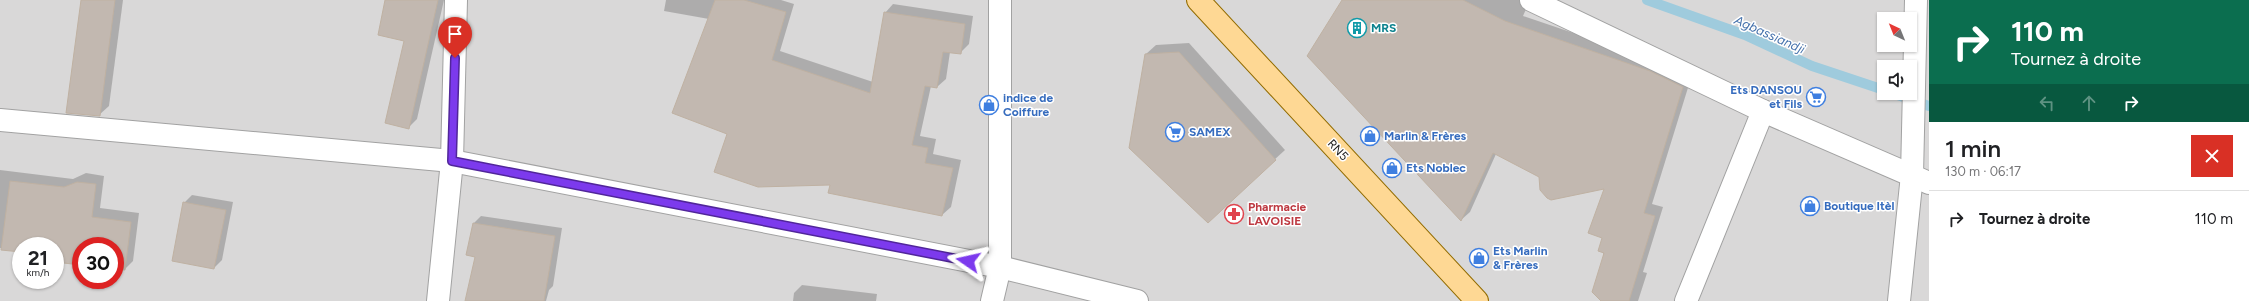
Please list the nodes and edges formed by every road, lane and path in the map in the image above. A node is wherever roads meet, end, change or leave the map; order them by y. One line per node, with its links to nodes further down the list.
1 (456, 0): 8 (street)
2 (1000, 0): 10 (street)
3 (1198, 0): 14 (main road, RN5 / RN5)
4 (1531, 0): 6 (street)
5 (1916, 0): 9 (street)
6 (1764, 111): 9 (street); 15 (street)
7 (0, 120): 8 (street)
8 (452, 161): 10 (street); 11 (street)
9 (1921, 179): 16 (street)
10 (1000, 267): 12 (street); 13 (street)
11 (438, 301)
12 (992, 301)
13 (1137, 301)
14 (1477, 301)
15 (1686, 301)
16 (1899, 301)

